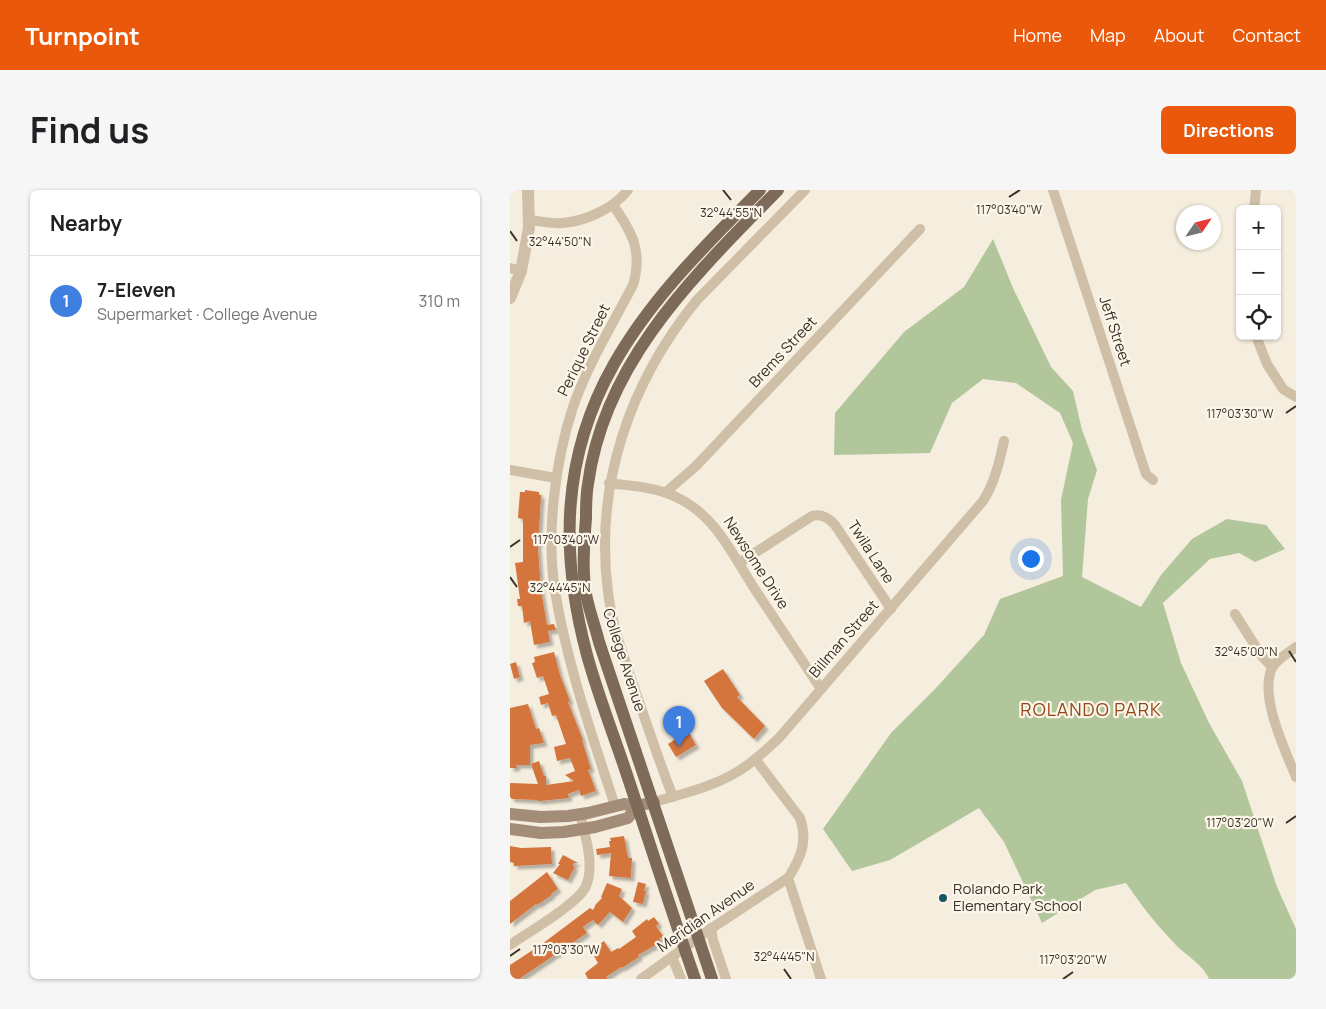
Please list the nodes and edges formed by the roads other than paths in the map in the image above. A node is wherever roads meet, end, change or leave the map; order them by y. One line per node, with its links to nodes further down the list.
1 (528, 190): 10 (street)
2 (628, 190): 8 (street)
3 (760, 190): 33 (main road, College Avenue)
4 (778, 190): 31 (main road, College Avenue)
5 (805, 190): 20 (street)
6 (1053, 190): 19 (street, Jeff Street)
7 (1256, 190): 9 (street)
8 (613, 204): 10 (street); 18 (street, Perique Street)
9 (1254, 205)
10 (530, 220): 12 (street)
11 (920, 229): 21 (street, Brems Street)
12 (515, 269): 13 (street)
13 (510, 298)
14 (1258, 340): 15 (street)
15 (1296, 397)
16 (1004, 441): 23 (street, Billman Street)
17 (510, 470): 18 (street)
18 (556, 478): 32 (street, Perique Street)
19 (1153, 480)
20 (610, 483): 21 (street, Newsome Drive); 30 (street)
21 (666, 492): 22 (street, Newsome Drive)
22 (739, 563): 23 (street, Twila Lane); 27 (street, Newsome Drive)
23 (891, 609): 27 (street, Billman Street)
24 (1235, 614): 26 (street)
25 (1296, 647): 26 (street)
26 (1272, 667): 29 (street)
27 (821, 689): 28 (street, Billman Street)
28 (756, 760): 30 (street, Billman Street); 38 (street)
29 (1296, 777)
30 (673, 797): 31 (street, Billman Street)
31 (654, 802): 33 (main road); 40 (main road, College Avenue)
32 (615, 806): 33 (main road); 35 (main road)
33 (637, 806): 36 (main road); 42 (main road, College Avenue)
34 (510, 814): 35 (main road)
35 (580, 814): 36 (street)
36 (584, 829): 37 (main road); 41 (street)
37 (510, 830)
38 (788, 878): 39 (street, Meridian Avenue); 49 (street)
39 (711, 928): 40 (street, Meridian Avenue); 48 (street)
40 (699, 937): 42 (street, Meridian Avenue); 47 (main road, College Avenue)
41 (510, 945)
42 (684, 948): 43 (street, Meridian Avenue); 46 (main road, College Avenue)
43 (672, 957): 44 (street, Meridian Avenue); 45 (street)
44 (641, 979)
45 (681, 979)
46 (695, 979)
47 (712, 979)
48 (726, 979)
49 (821, 979)

